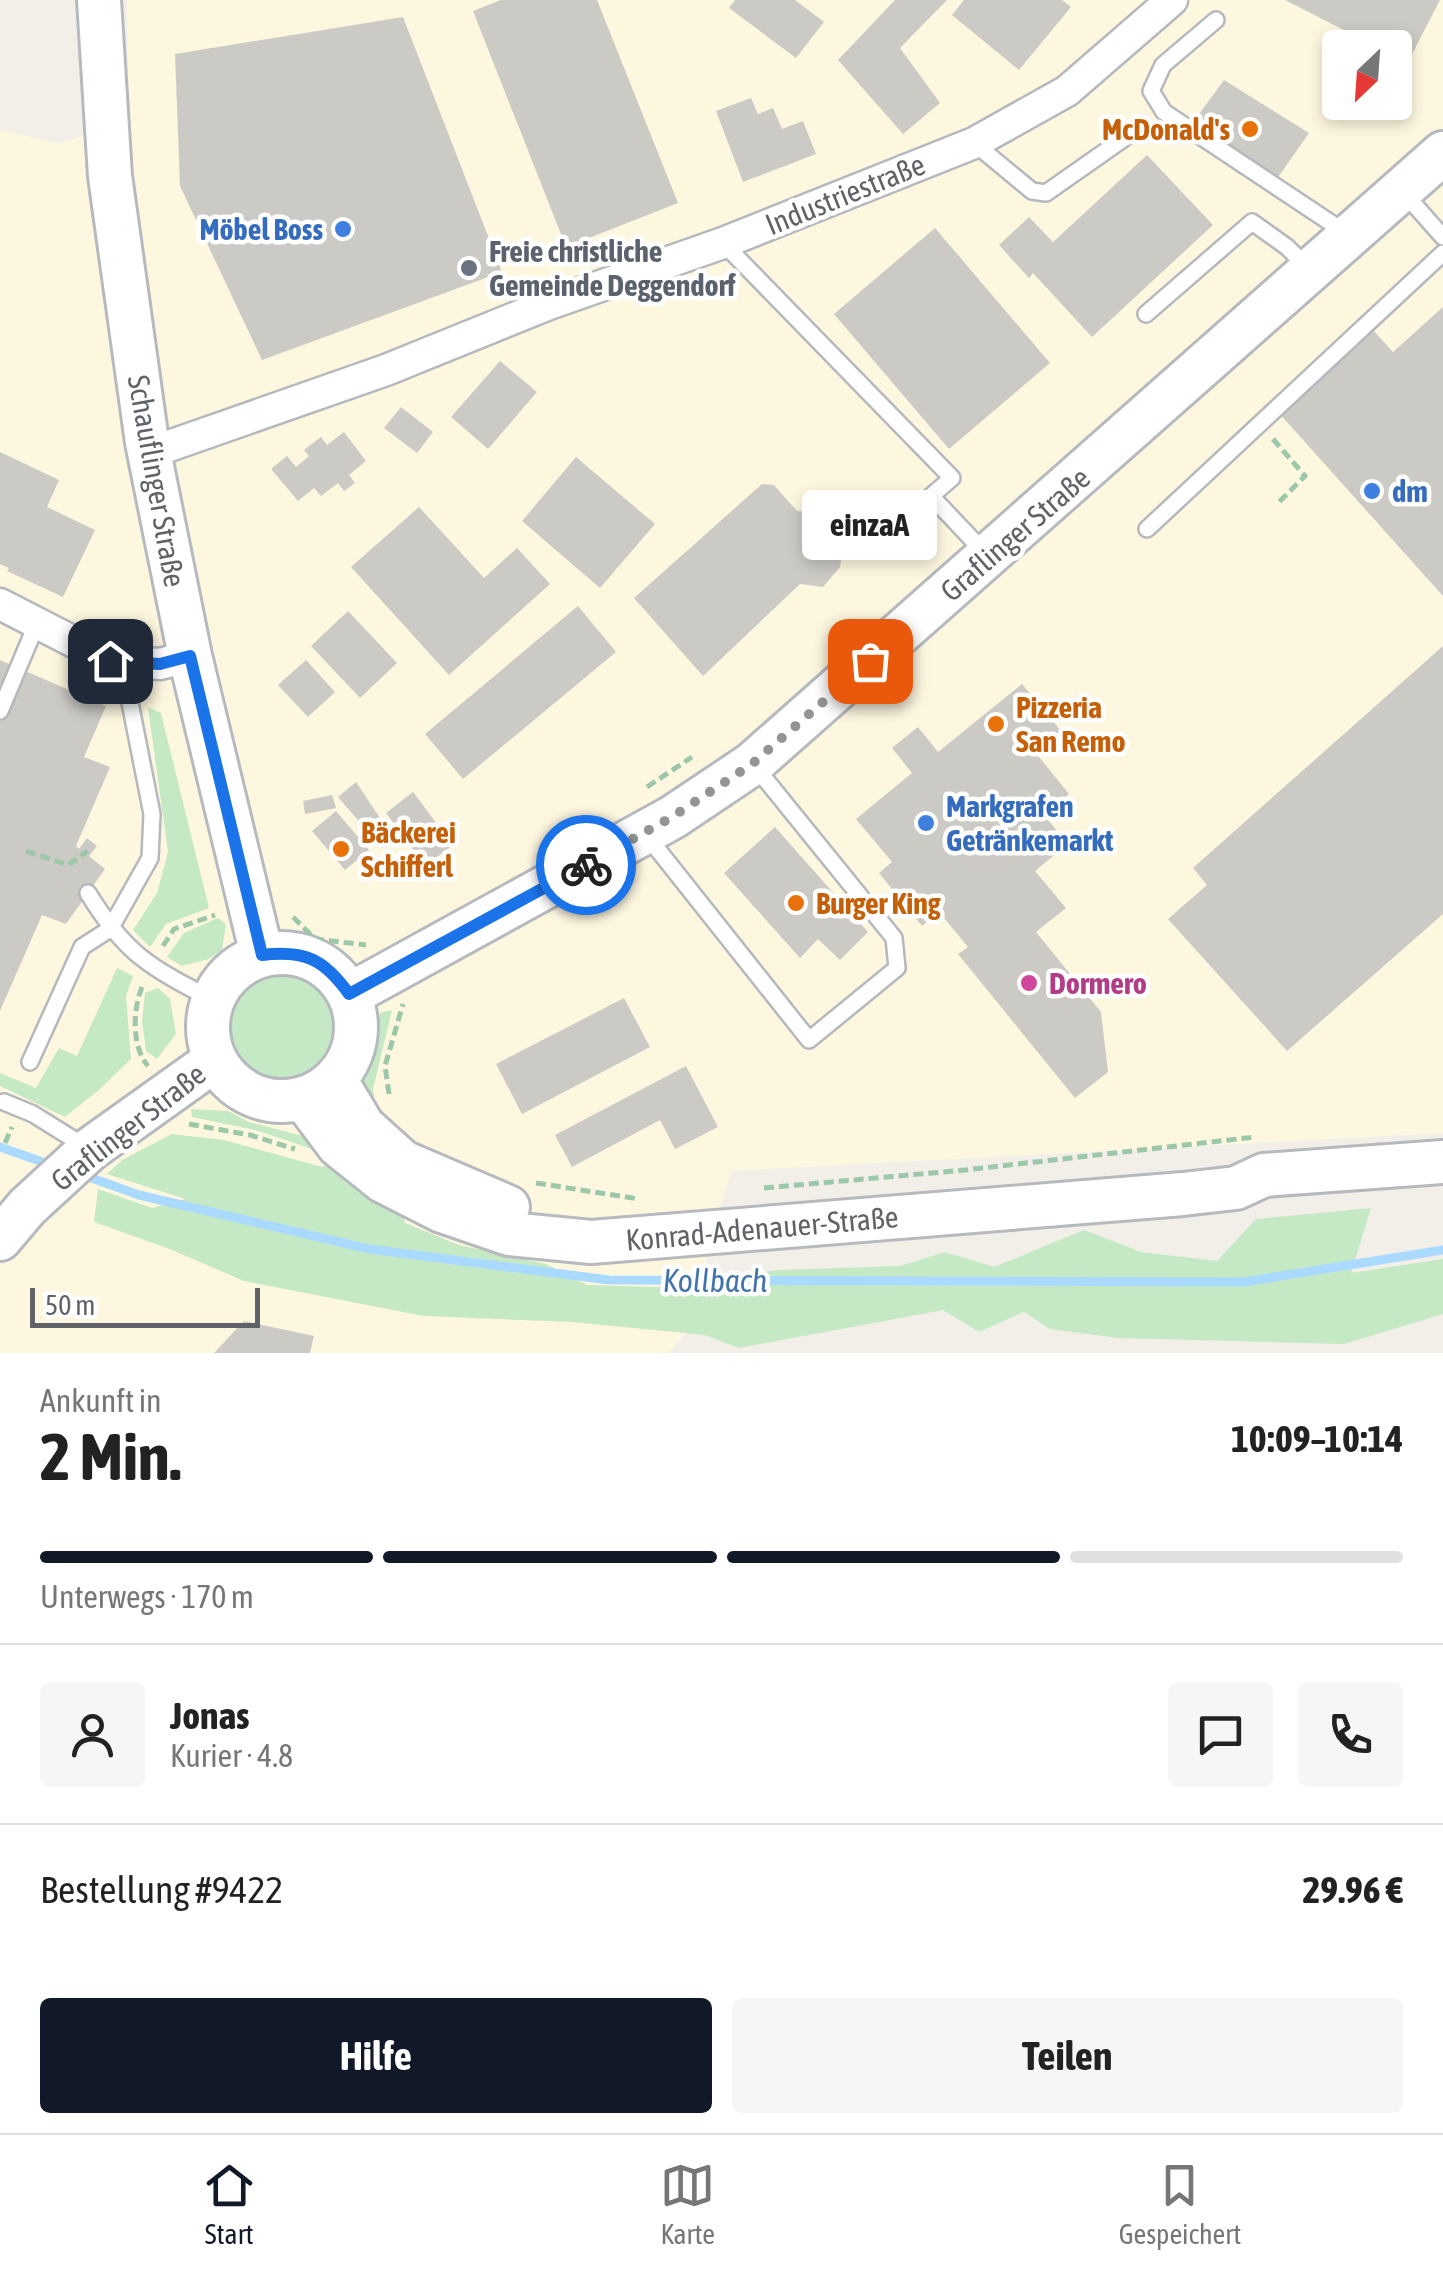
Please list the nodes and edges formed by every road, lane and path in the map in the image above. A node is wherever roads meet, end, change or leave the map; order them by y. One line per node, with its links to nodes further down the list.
1 (99, 0): 15 (street, Schauflinger Straße)
2 (1172, 0): 5 (street, Industriestraße)
3 (1216, 20): 8 (lane)
4 (1133, 132): 5 (lane)
5 (974, 142): 10 (street, Industriestraße)
6 (1443, 154): 7 (street, Graflinger Straße)
7 (1402, 190): 8 (street, Graflinger Straße); 9 (lane)
8 (1351, 236): 12 (street, Graflinger Straße)
9 (1443, 237)
10 (723, 243): 15 (street, Industriestraße); 18 (lane)
11 (1443, 253): 14 (lane)
12 (1312, 272): 13 (lane); 18 (street, Graflinger Straße)
13 (1146, 314)
14 (1259, 424): 16 (path); 17 (lane)
15 (149, 454): 21 (street, Schauflinger Straße)
16 (1278, 503)
17 (1147, 529)
18 (988, 556): 25 (street, Graflinger Straße)
19 (0, 604): 20 (street)
20 (37, 624): 22 (street); 23 (lane)
21 (190, 656): 22 (street); 35 (street, Schauflinger Straße)
22 (122, 662): 32 (lane)
23 (0, 711)
24 (706, 748): 26 (path)
25 (752, 764): 26 (street, Graflinger Straße); 26 (lane)
26 (641, 814): 37 (street, Graflinger Straße)
27 (26, 851): 28 (path)
28 (71, 858)
29 (88, 892): 32 (lane)
30 (287, 904): 34 (path)
31 (220, 914): 33 (path)
32 (110, 929): 38 (lane); 42 (lane)
33 (164, 945)
34 (374, 948)
35 (262, 955): 37 (street); 38 (street)
36 (142, 986): 40 (path)
37 (349, 994): 43 (street)
38 (213, 1000): 41 (street)
39 (403, 1002): 45 (path)
40 (142, 1060)
41 (215, 1060): 43 (street); 47 (street, Graflinger Straße)
42 (30, 1062)
43 (319, 1088): 49 (street, Konrad-Adenauer-Straße)
44 (4, 1102): 47 (lane)
45 (391, 1107)
46 (181, 1113): 48 (path)
47 (89, 1150): 54 (street, Graflinger Straße)
48 (301, 1152)
49 (1268, 1155): 50 (street, Konrad-Adenauer-Straße); 52 (path)
50 (1443, 1162)
51 (531, 1182): 53 (path)
52 (753, 1189)
53 (656, 1198)
54 (0, 1239)

